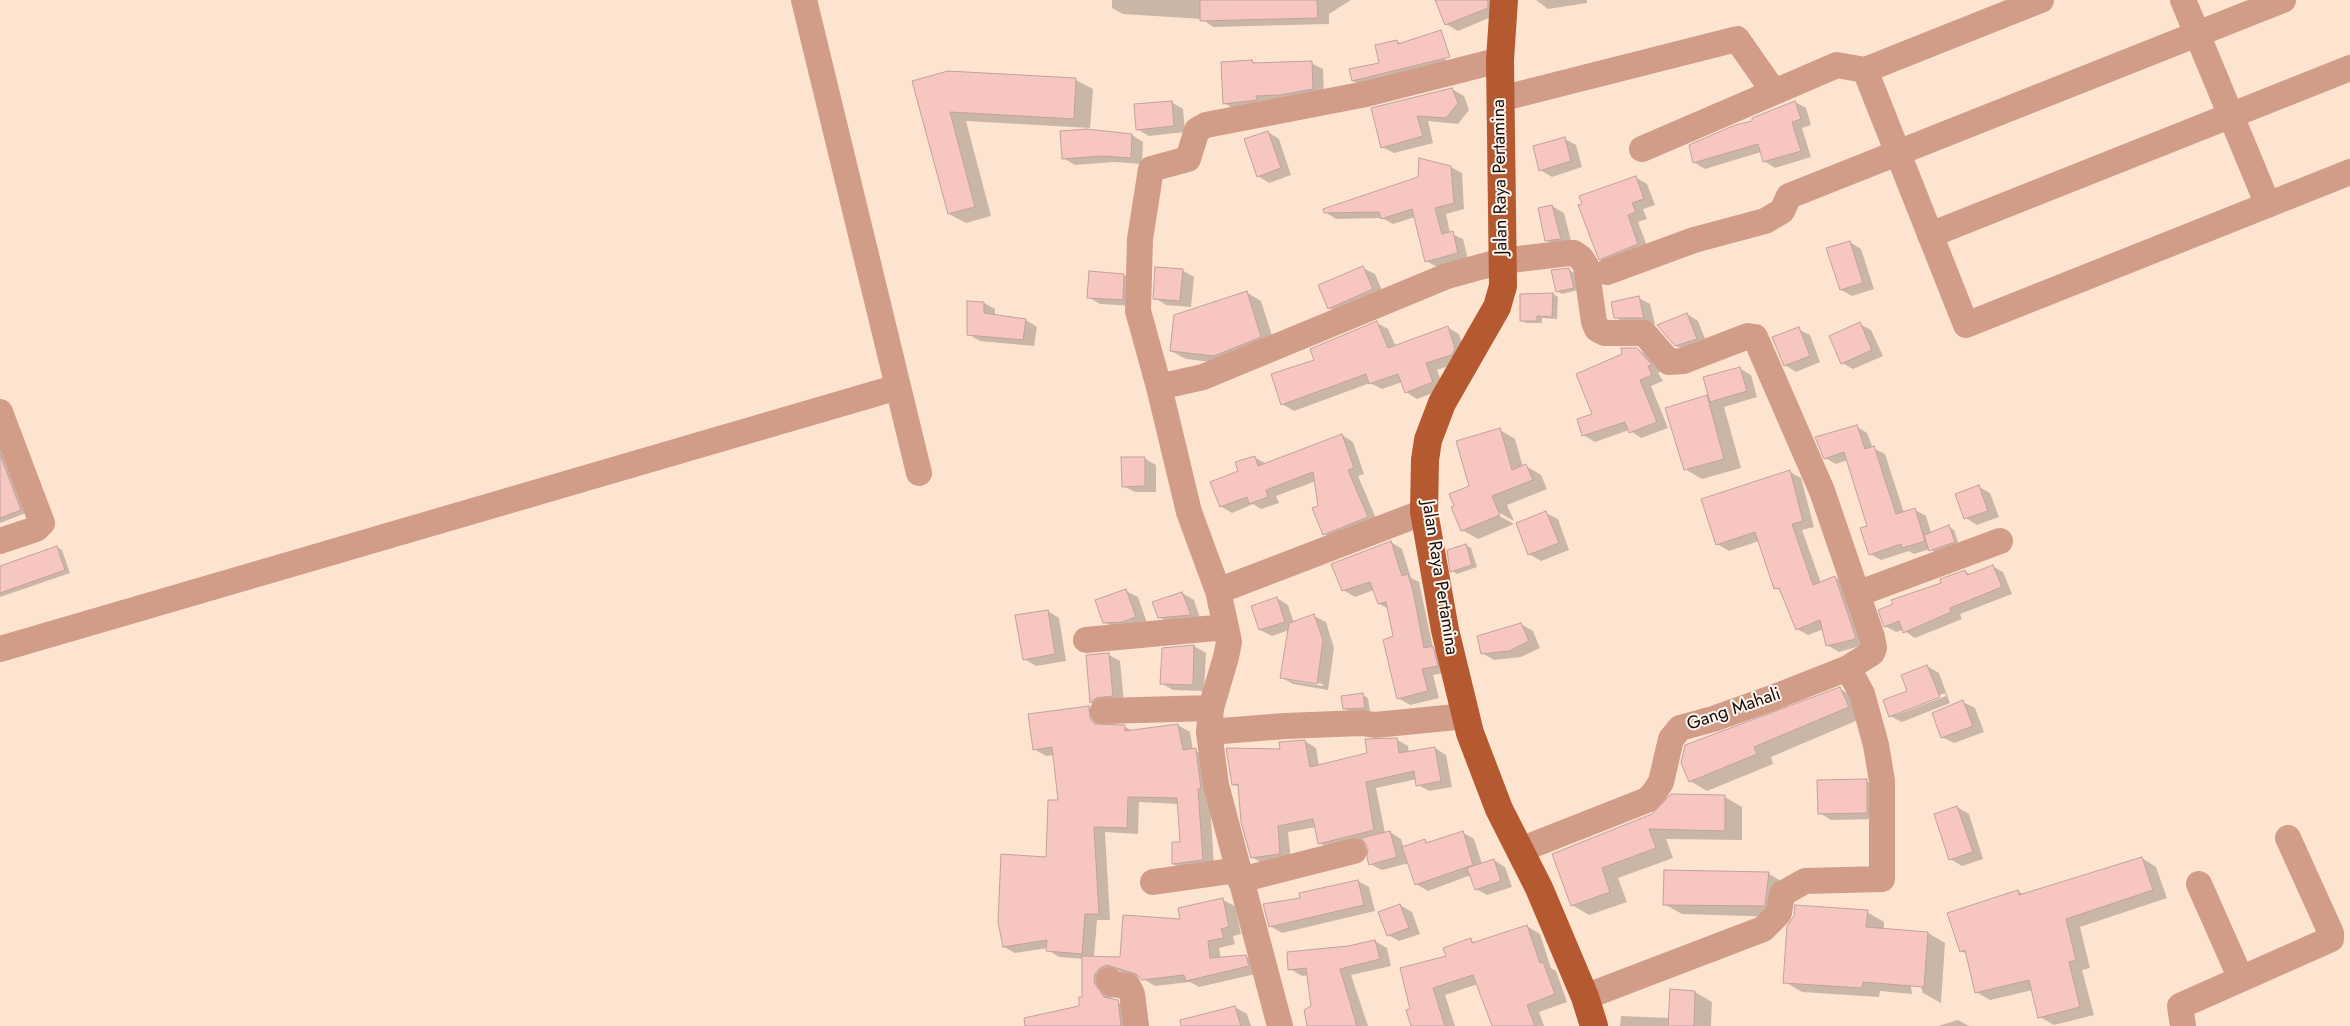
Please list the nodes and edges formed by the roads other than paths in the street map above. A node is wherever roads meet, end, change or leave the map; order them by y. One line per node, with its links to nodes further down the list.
1 (804, 0): 20 (street)
2 (1504, 0): 7 (main road, Jalan Raya Pertamina)
3 (2042, 0): 9 (street)
4 (2183, 0): 6 (street)
5 (2282, 0): 6 (street)
6 (2197, 35): 12 (street); 14 (street)
7 (1500, 60): 11 (main road, Jalan Raya Pertamina); 21 (street)
8 (2350, 68): 12 (street)
9 (1865, 70): 10 (street); 14 (street)
10 (1774, 92): 11 (street); 13 (street)
11 (1500, 99): 18 (main road, Jalan Raya Pertamina)
12 (2231, 116): 16 (street); 17 (street)
13 (1642, 148)
14 (1898, 154): 17 (street); 19 (street)
15 (2350, 172): 16 (street)
16 (2268, 205): 17 (street)
17 (1930, 235)
18 (1502, 261): 21 (street); 24 (main road, Jalan Raya Pertamina); 28 (street)
19 (1606, 272)
20 (898, 387): 23 (street); 31 (street)
21 (1159, 387): 27 (street)
22 (0, 412): 25 (street)
23 (919, 473)
24 (1424, 512): 27 (street); 34 (main road, Jalan Raya Pertamina)
25 (0, 541)
26 (2000, 541): 28 (street)
27 (1218, 591): 29 (street)
28 (1857, 594): 32 (street, Gang Mahali)
29 (1226, 627): 30 (street); 35 (street)
30 (1086, 640)
31 (0, 649)
32 (1848, 668): 37 (street, Gang Mahali); 44 (street)
33 (1103, 711): 35 (street)
34 (1466, 716): 35 (street); 37 (main road, Jalan Raya Pertamina)
35 (1210, 720): 39 (street)
36 (2288, 838): 42 (street)
37 (1520, 850): 44 (main road, Jalan Raya Pertamina)
38 (1354, 851): 39 (street)
39 (1239, 875): 40 (street); 46 (street)
40 (1153, 882)
41 (2199, 884): 42 (street)
42 (2241, 979): 48 (street)
43 (1109, 980): 45 (street)
44 (1585, 997): 47 (main road, Jalan Raya Pertamina)
45 (1136, 1026)
46 (1280, 1026)
47 (1594, 1026)
48 (2184, 1026)

